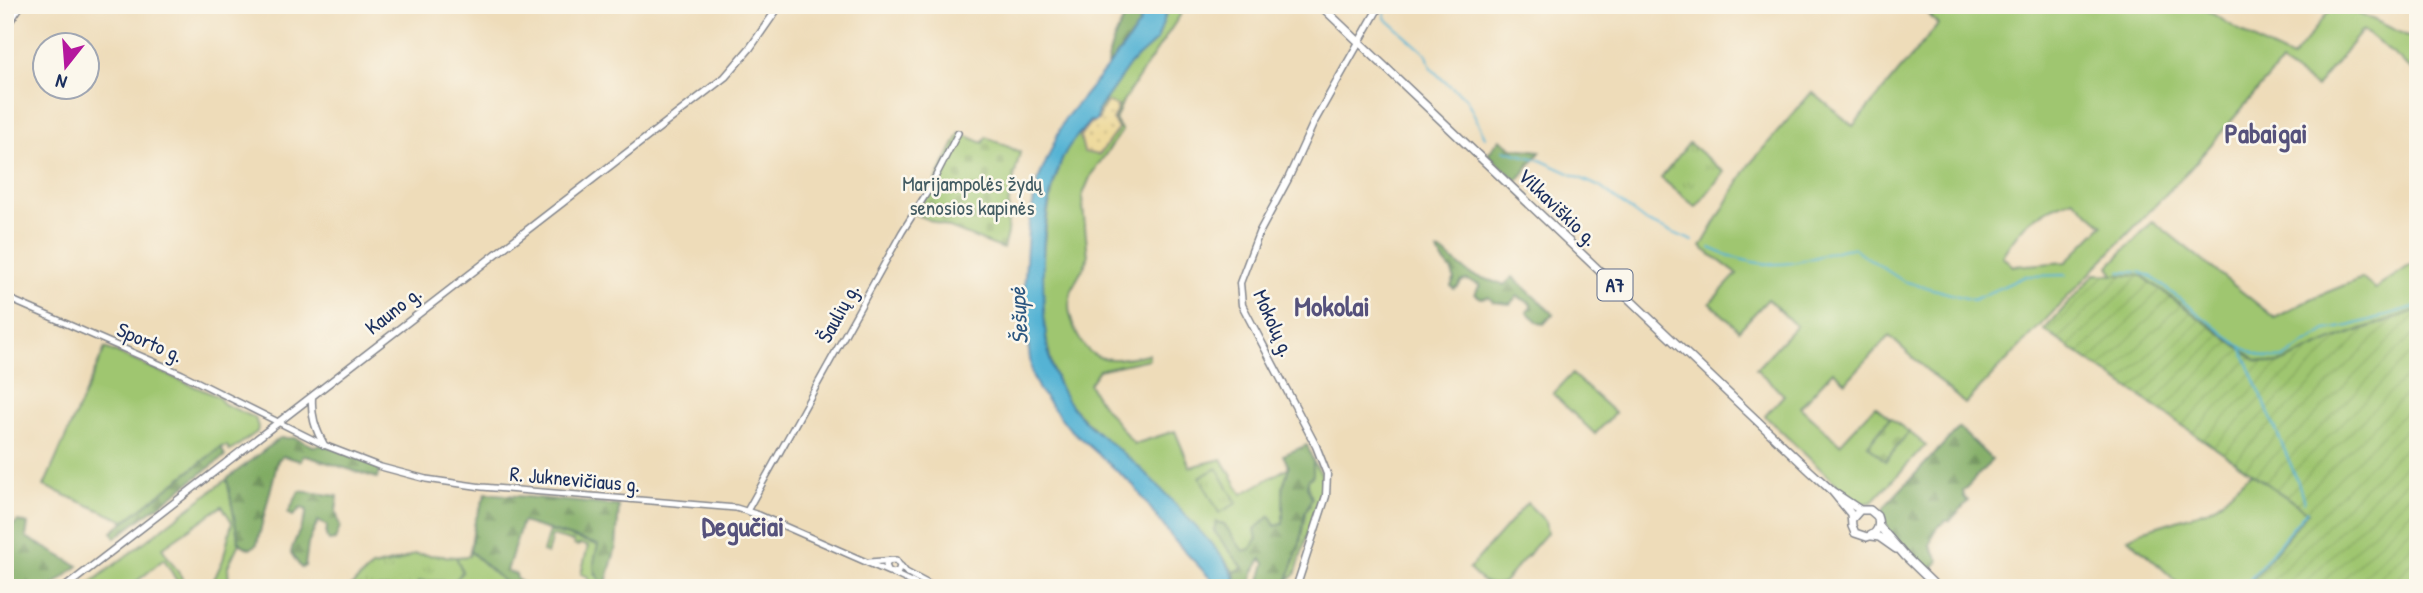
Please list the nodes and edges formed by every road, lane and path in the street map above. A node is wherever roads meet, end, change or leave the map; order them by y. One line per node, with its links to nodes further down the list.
1 (21, 5): 5 (main road)
2 (780, 5): 9 (main road, Kauno g.)
3 (1320, 5): 6 (highway, Vilkaviškio g. / A7)
4 (1380, 5): 6 (main road, Mokolų g.)
5 (5, 27)
6 (1359, 42): 12 (highway, Vilkaviškio g. / A7); 26 (main road, Mokolų g.)
7 (958, 133): 13 (street, Šaulių g.)
8 (5, 297): 10 (street, Sporto g.)
9 (312, 397): 10 (main road, Kauno g.); 11 (main road)
10 (279, 423): 11 (street, R. Juknevičiaus g.); 23 (main road, Kauno g.)
11 (324, 445): 13 (street, R. Juknevičiaus g.)
12 (1833, 492): 14 (highway, Vilkaviškio g. / A7); 15 (highway, Vilkaviškio g. / A7)
13 (747, 510): 20 (street, R. Juknevičiaus g.)
14 (1860, 510): 15 (highway); 16 (highway, Vilkaviškio g. / A7)
15 (1852, 519): 17 (highway, Vilkaviškio g. / A7)
16 (1879, 526): 17 (highway); 18 (highway, Vilkaviškio g. / A7)
17 (1872, 536): 18 (highway, Vilkaviškio g. / A7)
18 (1905, 555): 27 (highway, Vilkaviškio g. / A7)
19 (889, 561): 20 (street, R. Juknevičiaus g.); 21 (street); 22 (street)
20 (869, 562): 22 (street, R. Juknevičiaus g.)
21 (900, 566): 22 (street); 25 (street)
22 (891, 572): 24 (street, R. Juknevičiaus g.)
23 (64, 588)
24 (924, 588)
25 (936, 588)
26 (1296, 588)
27 (1938, 588)

